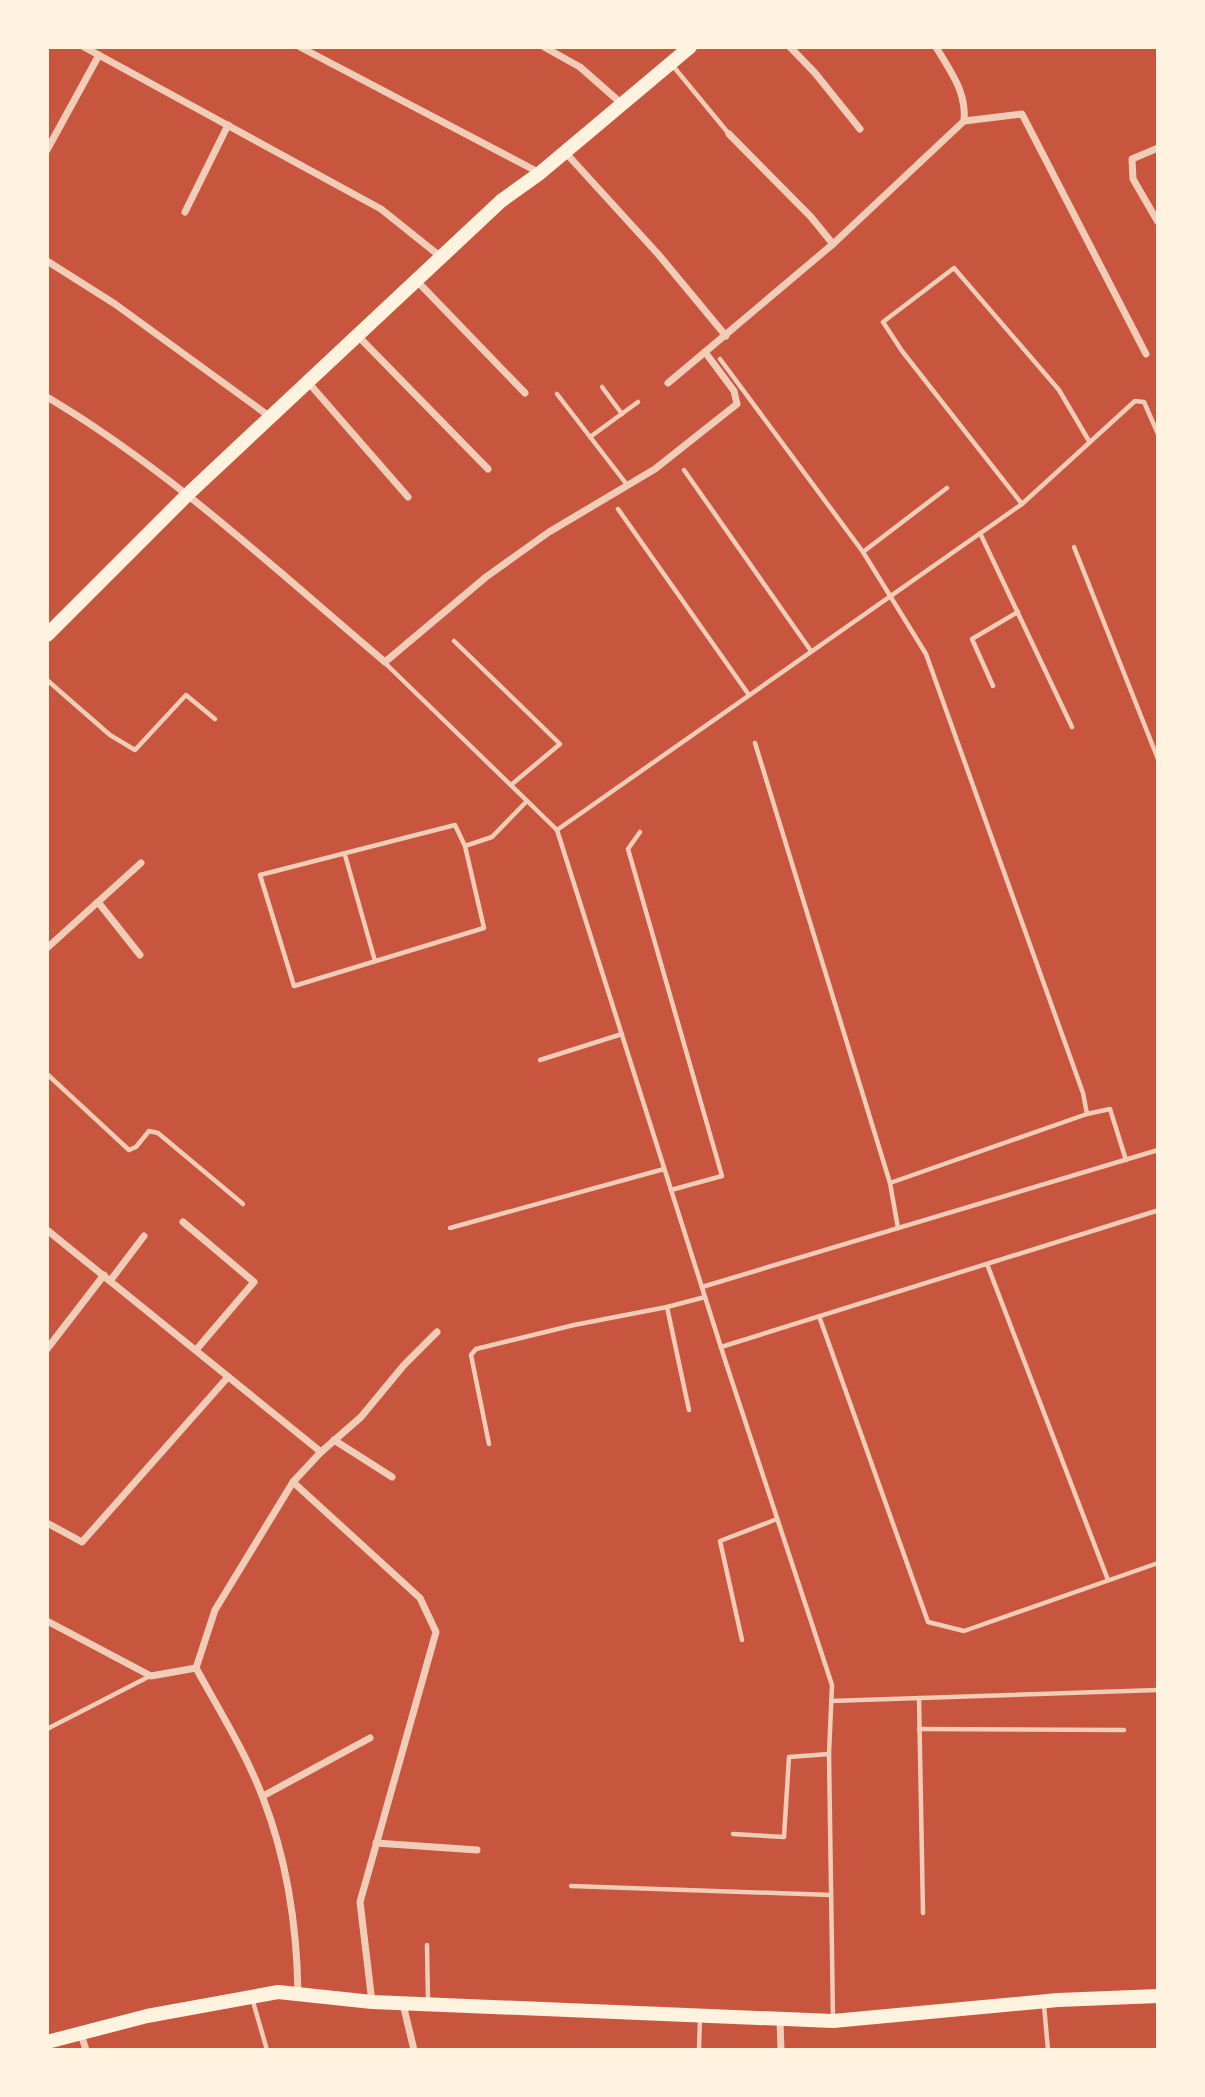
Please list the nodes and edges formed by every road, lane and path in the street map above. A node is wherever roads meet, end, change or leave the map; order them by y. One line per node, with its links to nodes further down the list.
1 (84, 47): 7 (street)
2 (300, 47): 17 (street)
3 (544, 47): 9 (street)
4 (690, 47): 8 (main road)
5 (790, 47): 12 (street)
6 (936, 47): 10 (street)
7 (99, 55): 11 (street); 15 (street)
8 (671, 63): 9 (main road); 13 (lane)
9 (622, 104): 16 (main road)
10 (964, 121): 20 (street); 27 (street)
11 (228, 125): 18 (street); 21 (street)
12 (860, 129)
13 (729, 134): 20 (street)
14 (1158, 148): 19 (street)
15 (47, 150)
16 (564, 152): 17 (main road); 25 (street)
17 (540, 173): 21 (main road)
18 (185, 212)
19 (1158, 222)
20 (833, 244): 25 (street)
21 (441, 257): 23 (main road)
22 (47, 261): 37 (street)
23 (416, 280): 24 (main road); 32 (street)
24 (357, 335): 29 (main road); 41 (street)
25 (726, 336): 26 (street)
26 (705, 352): 30 (street); 43 (street)
27 (1146, 354)
28 (720, 359): 51 (lane)
29 (307, 381): 37 (main road); 46 (street)
30 (668, 383)
31 (602, 387): 36 (lane)
32 (525, 393)
33 (557, 394): 39 (lane)
34 (47, 397): 45 (street)
35 (638, 402): 36 (lane)
36 (622, 414): 39 (lane)
37 (269, 416): 45 (main road)
38 (1158, 434): 40 (lane)
39 (590, 437): 43 (lane)
40 (1089, 441): 47 (lane); 47 (lane)
41 (488, 469)
42 (684, 470): 56 (lane)
43 (628, 486): 57 (street)
44 (947, 488): 51 (lane)
45 (187, 495): 54 (main road); 57 (street)
46 (408, 497)
47 (1022, 504): 49 (lane)
48 (618, 509): 60 (lane)
49 (980, 533): 52 (lane); 53 (lane)
50 (1074, 547): 64 (lane)
51 (863, 552): 52 (lane)
52 (890, 596): 56 (lane); 79 (lane)
53 (1018, 612): 59 (lane); 62 (lane)
54 (47, 635)
55 (454, 642): 65 (lane)
56 (811, 651): 60 (lane)
57 (385, 662): 65 (lane)
58 (47, 680): 61 (lane)
59 (993, 686)
60 (750, 695): 67 (lane)
61 (215, 719)
62 (1072, 727)
63 (755, 743): 83 (lane)
64 (1158, 759)
65 (511, 785): 66 (lane)
66 (527, 800): 67 (lane); 69 (lane)
67 (557, 830): 76 (lane)
68 (640, 832): 84 (lane)
69 (465, 846): 70 (lane); 75 (lane)
70 (345, 855): 75 (lane); 75 (lane)
71 (141, 863): 72 (street)
72 (98, 902): 73 (street); 74 (street)
73 (47, 948)
74 (140, 955)
75 (375, 961)
76 (622, 1034): 77 (lane); 82 (lane)
77 (540, 1060)
78 (47, 1074): 85 (lane)
79 (1087, 1114): 81 (lane); 83 (lane)
80 (1158, 1150): 81 (lane)
81 (1126, 1160): 89 (lane)
82 (664, 1169): 84 (lane); 88 (lane)
83 (890, 1183): 89 (lane)
84 (671, 1190): 94 (lane)
85 (243, 1204)
86 (1158, 1213): 92 (lane)
87 (183, 1222): 101 (street)
88 (450, 1228)
89 (898, 1228): 94 (lane)
90 (47, 1230): 93 (street)
91 (144, 1236): 93 (street)
92 (987, 1264): 97 (lane); 112 (lane)
93 (107, 1278): 100 (street); 101 (street)
94 (702, 1287): 95 (lane)
95 (705, 1297): 96 (lane); 99 (lane)
96 (667, 1307): 103 (lane); 105 (lane)
97 (819, 1316): 99 (lane); 112 (lane)
98 (437, 1332): 104 (street)
99 (721, 1347): 109 (lane)
100 (47, 1349)
101 (196, 1350): 102 (street)
102 (228, 1377): 106 (street); 110 (street)
103 (689, 1410)
104 (334, 1440): 106 (street); 107 (street)
105 (489, 1444)
106 (321, 1452): 108 (street)
107 (392, 1477)
108 (293, 1482): 115 (street); 127 (street)
109 (777, 1518): 114 (lane); 119 (lane)
110 (47, 1523)
111 (1158, 1563): 112 (lane)
112 (1108, 1580)
113 (47, 1620): 116 (street)
114 (742, 1640)
115 (196, 1668): 116 (street); 125 (street)
116 (151, 1676): 120 (lane)
117 (1158, 1690): 118 (lane)
118 (919, 1698): 119 (lane); 121 (lane)
119 (831, 1701): 124 (lane)
120 (47, 1729)
121 (919, 1729): 122 (lane); 131 (lane)
122 (1124, 1730)
123 (370, 1738): 125 (street)
124 (830, 1754): 126 (lane); 130 (lane)
125 (262, 1796): 133 (street)
126 (733, 1834)
127 (376, 1843): 128 (street); 137 (street)
128 (477, 1850)
129 (571, 1886): 130 (lane)
130 (831, 1895): 142 (lane)
131 (923, 1913)
132 (427, 1945): 139 (lane)
133 (298, 1993): 135 (main road); 137 (main road)
134 (1158, 1996): 136 (main road)
135 (252, 1997): 143 (main road); 146 (lane)
136 (1043, 2002): 142 (main road); 150 (lane)
137 (372, 2003): 138 (main road)
138 (403, 2004): 139 (main road); 147 (street)
139 (428, 2005): 140 (main road)
140 (700, 2017): 141 (main road); 148 (lane)
141 (780, 2020): 142 (main road); 149 (street)
142 (833, 2021)
143 (81, 2033): 144 (main road); 145 (street)
144 (47, 2042)
145 (86, 2050)
146 (267, 2050)
147 (414, 2050)
148 (699, 2050)
149 (781, 2050)
150 (1048, 2050)

